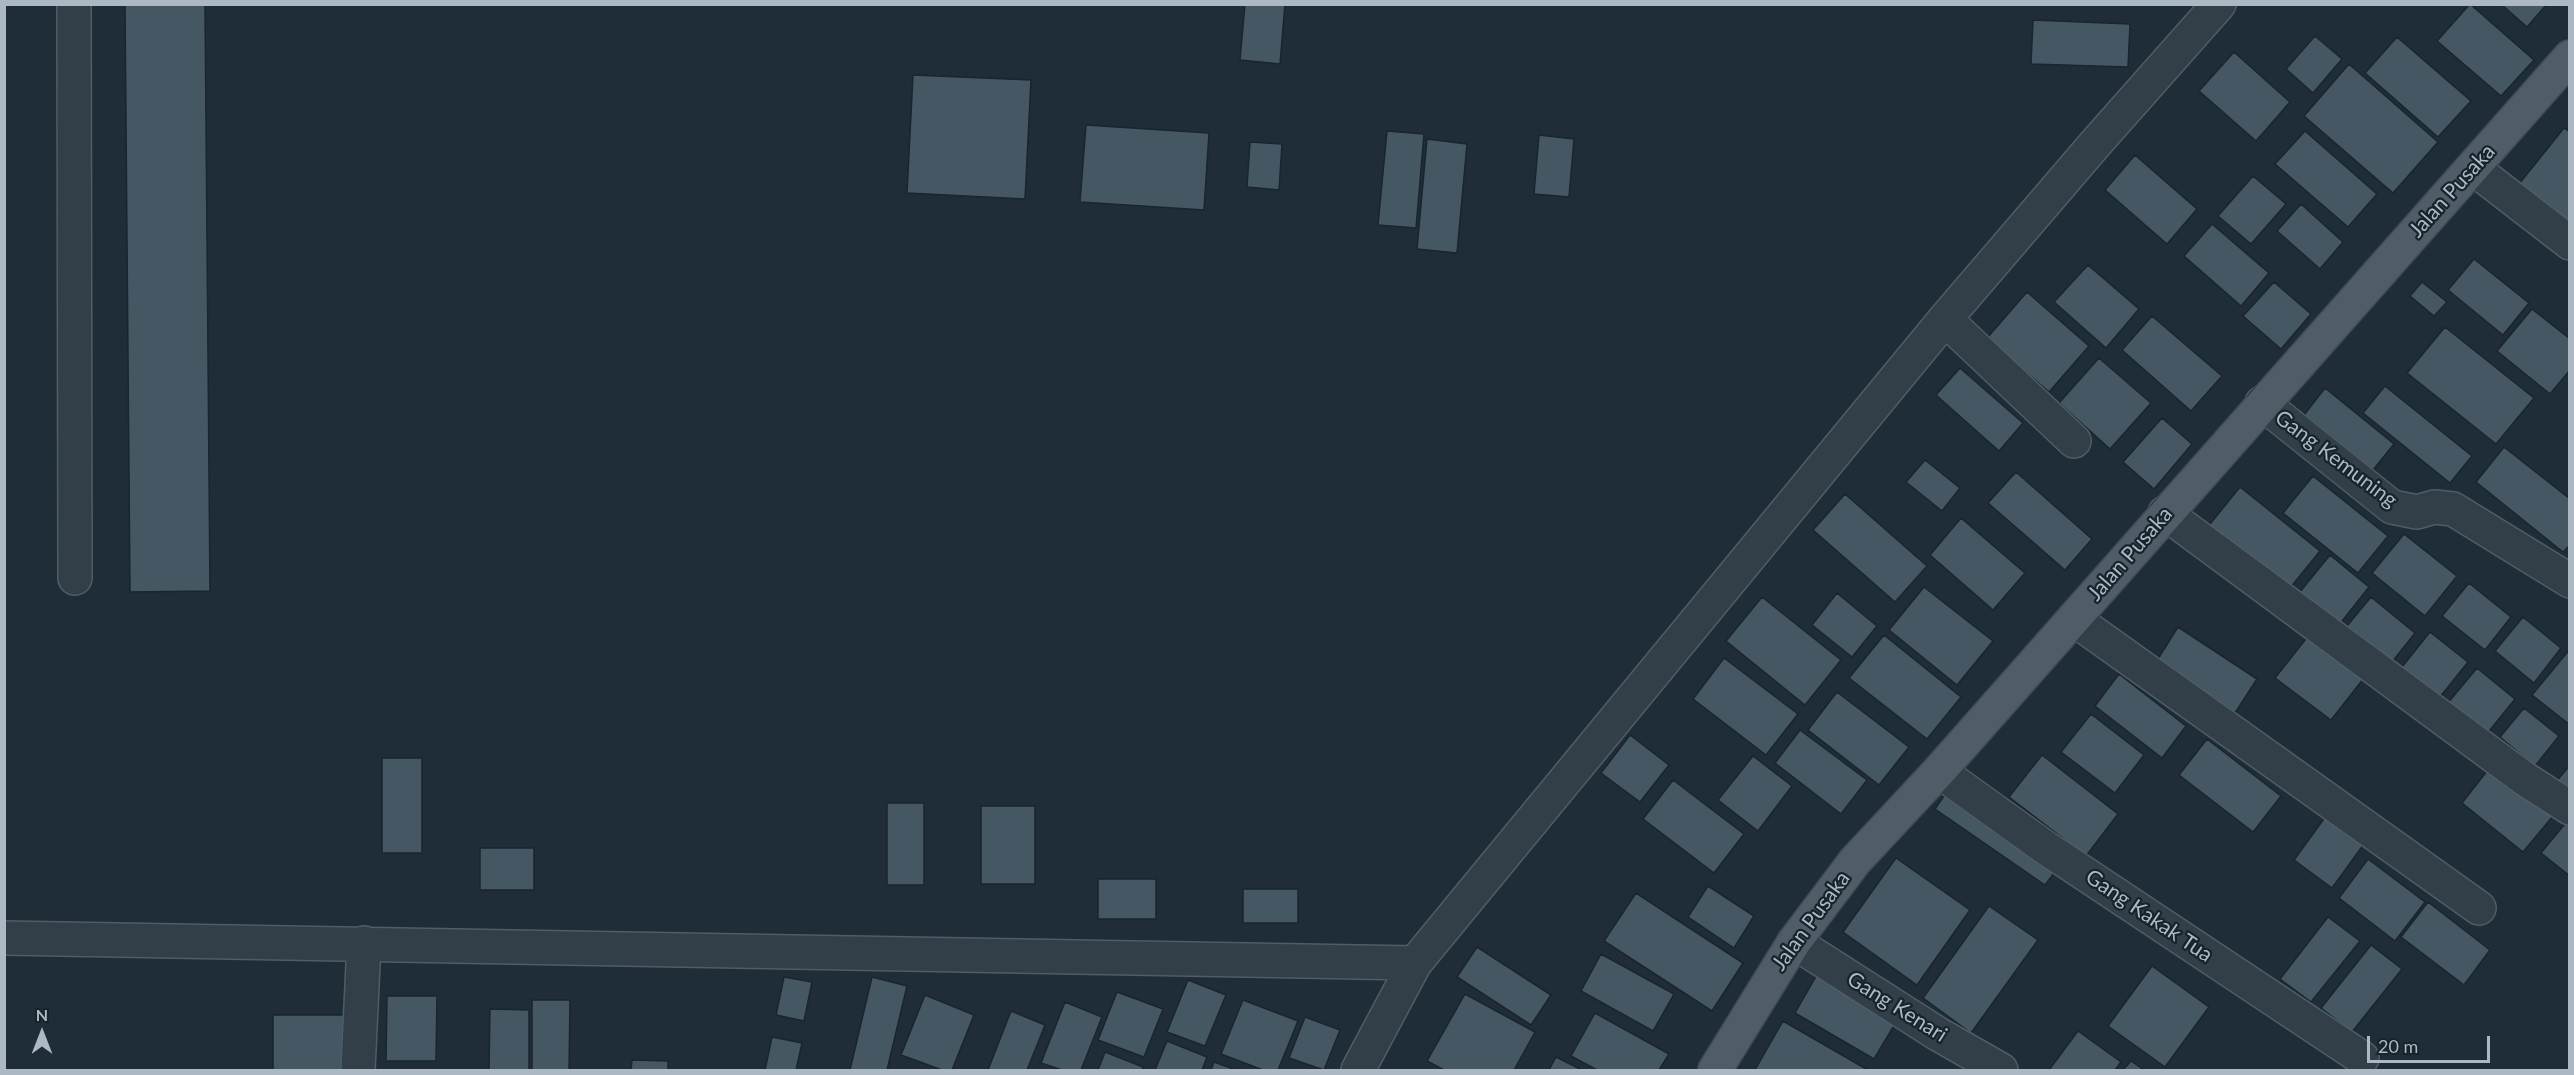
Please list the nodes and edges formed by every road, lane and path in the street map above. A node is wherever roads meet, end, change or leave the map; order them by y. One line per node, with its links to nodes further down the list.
1 (74, 4): 10 (street)
2 (2219, 4): 6 (street)
3 (2570, 57): 4 (main road, Jalan Pusaka)
4 (2473, 168): 5 (street); 7 (main road, Jalan Pusaka)
5 (2570, 243)
6 (1945, 319): 8 (street); 19 (street)
7 (2262, 403): 9 (main road, Jalan Pusaka); 11 (street, Gang Kemuning)
8 (2074, 441)
9 (2165, 513): 12 (main road, Jalan Pusaka); 14 (street)
10 (75, 578)
11 (2570, 580)
12 (2074, 619): 13 (main road, Jalan Pusaka); 15 (street)
13 (1939, 771): 17 (main road, Jalan Pusaka); 20 (street, Gang Kakak Tua)
14 (2570, 808)
15 (2479, 908)
16 (4, 938): 18 (street)
17 (1794, 942): 23 (main road, Jalan Pusaka); 24 (street, Gang Kenari)
18 (364, 943): 19 (street); 21 (street)
19 (1415, 963): 22 (street)
20 (2362, 1058)
21 (358, 1071)
22 (1358, 1071)
23 (1715, 1071)
24 (2001, 1071)

